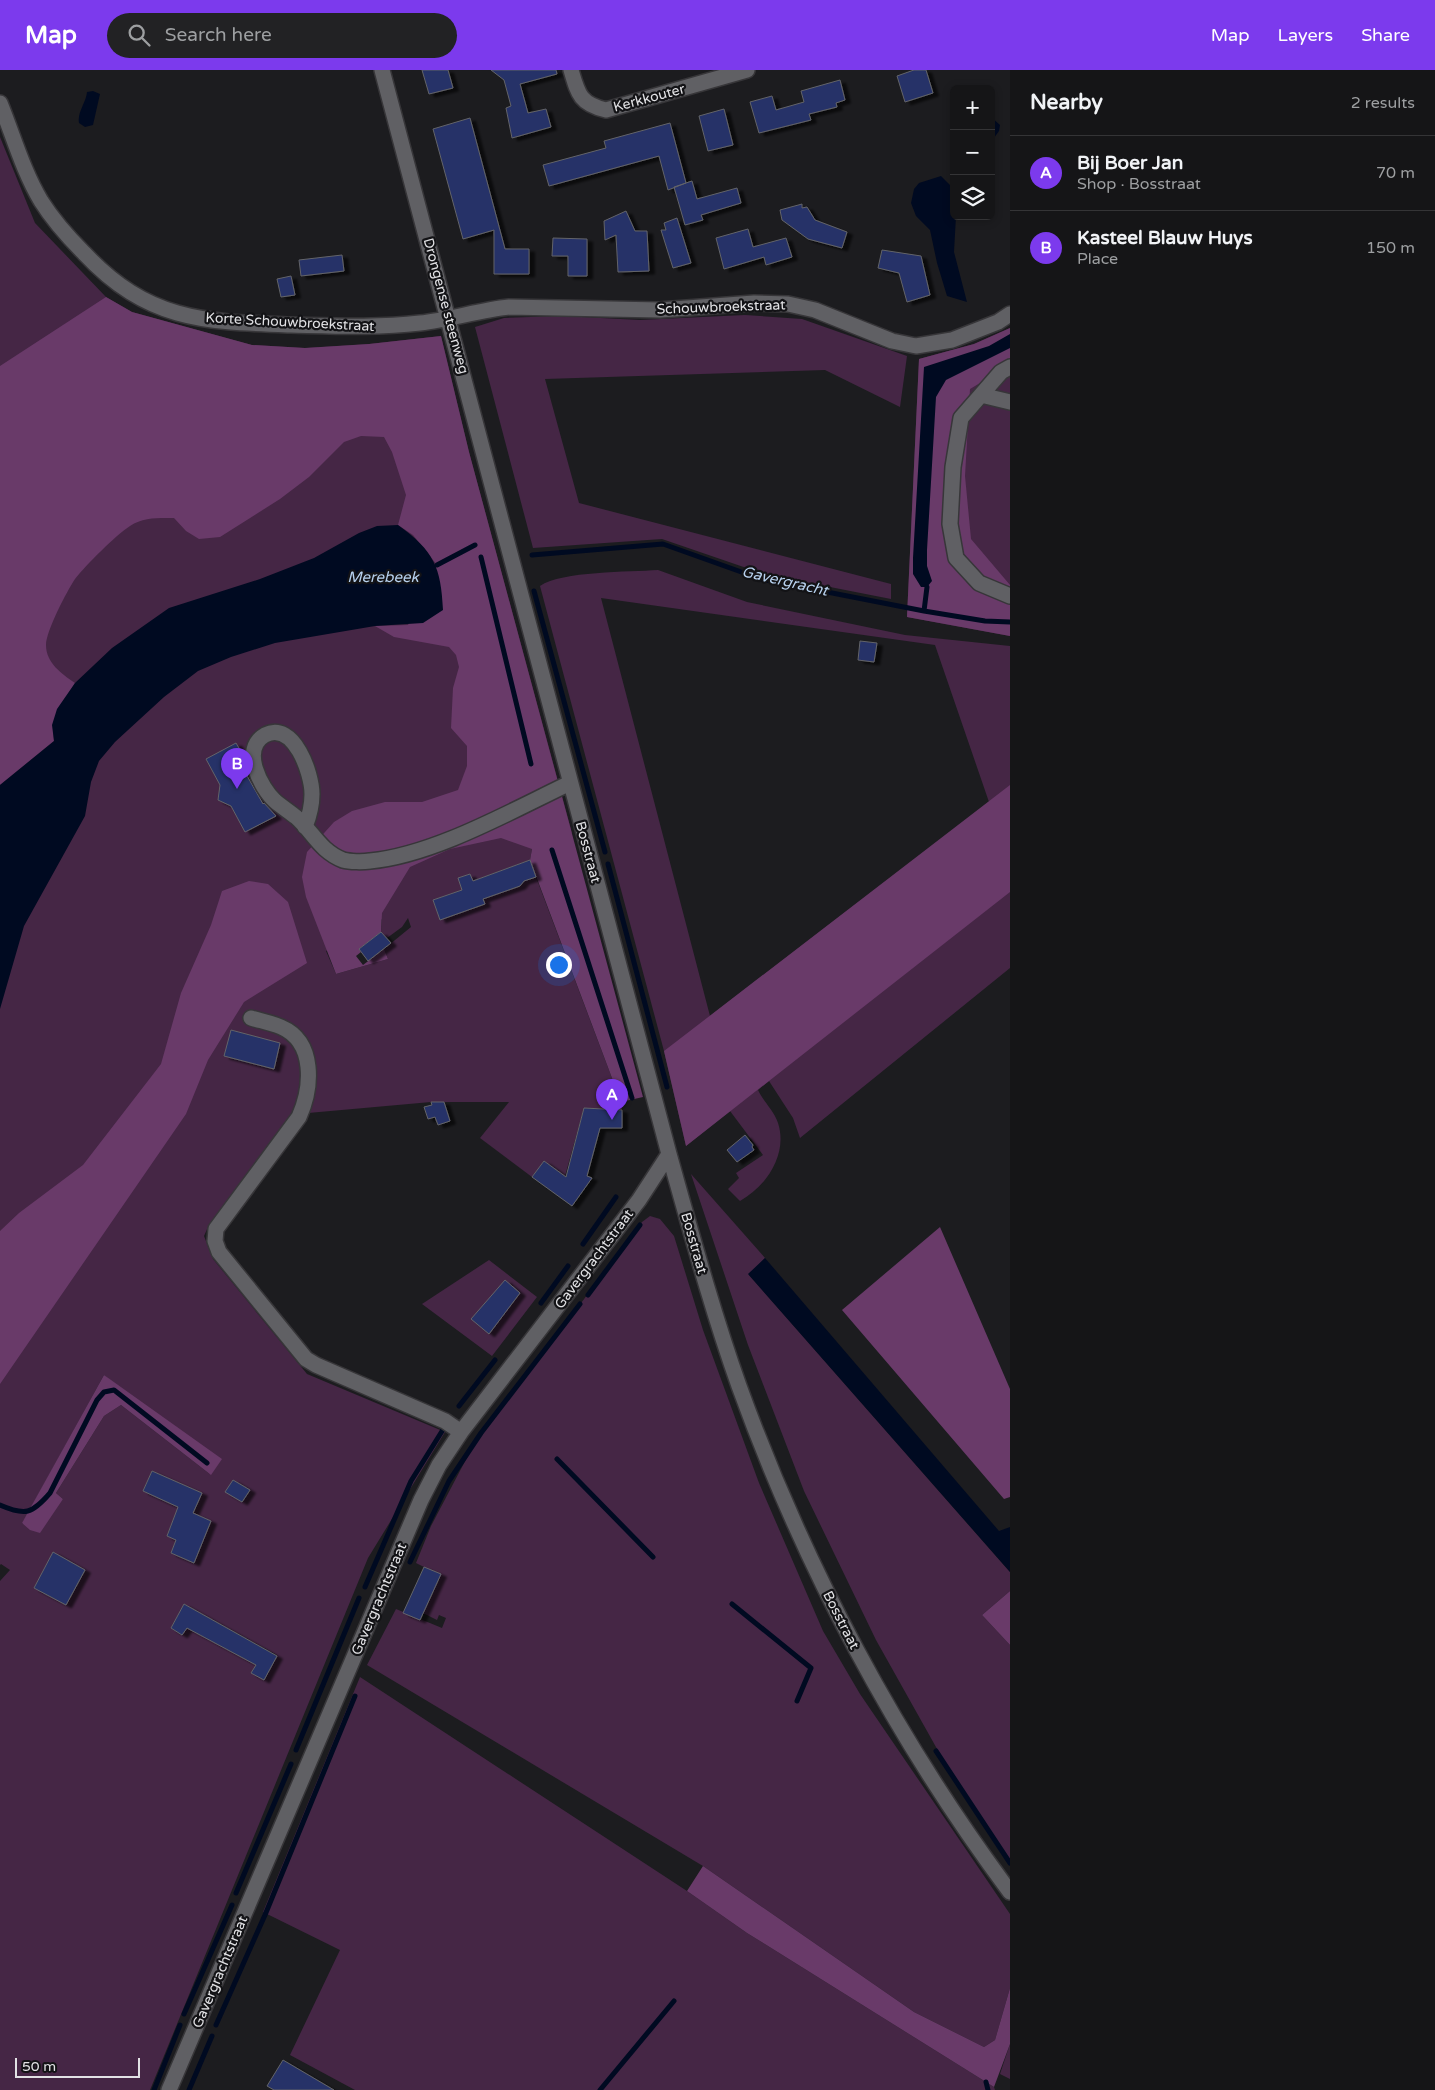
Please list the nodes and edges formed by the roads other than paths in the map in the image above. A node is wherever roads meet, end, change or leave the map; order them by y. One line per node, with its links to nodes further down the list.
1 (382, 70): 6 (street, Drongense steenweg)
2 (571, 70): 3 (street, Kerkkouter)
3 (747, 70)
4 (0, 103): 6 (street, Korte Schouwbroekstraat)
5 (1010, 314): 6 (street, Schouwbroekstraat)
6 (449, 318): 10 (street, Drongense steenweg)
7 (1010, 367): 8 (street)
8 (981, 395): 9 (street); 11 (street)
9 (1010, 402)
10 (506, 542): 12 (street, Bosstraat)
11 (1010, 596)
12 (570, 783): 13 (street); 15 (street, Bosstraat)
13 (304, 827): 13 (street)
14 (251, 1018): 16 (street)
15 (669, 1154): 16 (street, Gavergrachtstraat); 17 (street, Bosstraat)
16 (461, 1432): 18 (street, Gavergrachtstraat)
17 (1010, 1892)
18 (169, 2090)

